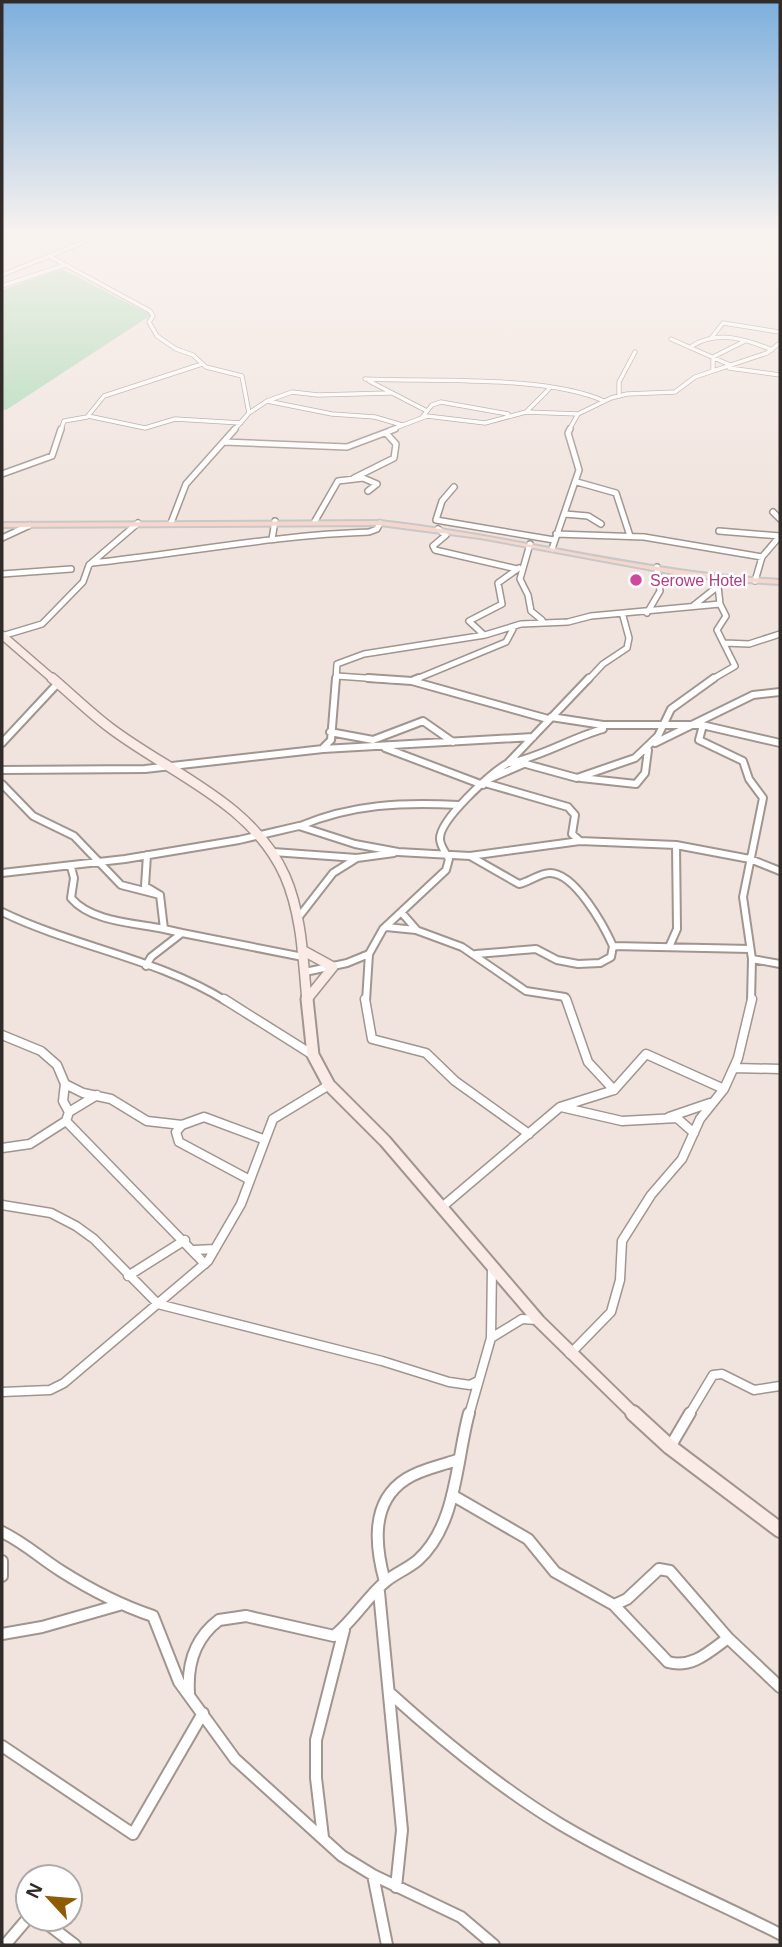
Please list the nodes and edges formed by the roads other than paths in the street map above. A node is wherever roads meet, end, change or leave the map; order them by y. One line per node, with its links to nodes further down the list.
1 (152, 327): 12 (street)
2 (719, 327): 5 (street)
3 (747, 327): 4 (street)
4 (779, 332): 9 (street)
5 (712, 337): 7 (street); 8 (street)
6 (671, 339): 8 (street)
7 (745, 340): 9 (street); 11 (street)
8 (692, 346): 11 (street)
9 (777, 346): 13 (street)
10 (635, 352): 18 (street)
11 (713, 356): 13 (street); 14 (street)
12 (202, 364): 23 (street); 26 (street)
13 (727, 366): 14 (street); 15 (street)
14 (713, 370): 18 (street)
15 (780, 375)
16 (549, 389): 17 (street); 20 (street); 22 (street)
17 (390, 393): 19 (street); 21 (street)
18 (619, 395): 20 (street)
19 (267, 401): 23 (street); 29 (street)
20 (604, 401): 24 (street)
21 (427, 411): 25 (street); 27 (street)
22 (526, 412): 24 (street); 25 (street)
23 (249, 413): 28 (street)
24 (578, 414): 34 (street)
25 (514, 415): 27 (street)
26 (88, 416): 28 (street); 32 (street)
27 (422, 417): 29 (street)
28 (242, 424): 31 (street)
29 (403, 426): 30 (street)
30 (386, 433): 31 (street); 33 (street)
31 (224, 442): 43 (street)
32 (2, 474)
33 (354, 478): 36 (street); 41 (street)
34 (576, 481): 38 (street); 54 (street)
35 (454, 486): 48 (street)
36 (368, 491)
37 (773, 512): 39 (street)
38 (565, 513): 45 (street); 56 (street)
39 (780, 519)
40 (275, 521): 41 (main road); 43 (main road); 58 (street)
41 (315, 521): 44 (main road)
42 (138, 523): 43 (main road); 47 (main road); 62 (street)
43 (171, 523)
44 (380, 523): 49 (main road); 58 (street)
45 (601, 524)
46 (2, 525): 47 (main road)
47 (30, 525): 57 (street)
48 (456, 526): 50 (street); 52 (street)
49 (438, 528): 52 (main road); 64 (street)
50 (490, 528): 53 (street); 56 (street)
51 (719, 531): 55 (street)
52 (470, 534): 53 (main road)
53 (482, 536): 59 (main road)
54 (630, 536): 56 (street); 61 (street)
55 (780, 536): 61 (street)
56 (555, 537): 60 (street)
57 (2, 538)
58 (272, 539): 62 (street)
59 (530, 544): 60 (main road); 64 (street)
60 (552, 549): 63 (main road)
61 (762, 557): 68 (street)
62 (92, 563): 80 (street)
63 (657, 567): 67 (main road); 73 (street)
64 (519, 568): 75 (street); 81 (street)
65 (71, 569): 66 (street)
66 (2, 574)
67 (717, 577): 68 (main road); 70 (street)
68 (755, 581): 69 (main road)
69 (780, 582)
70 (717, 587): 71 (street); 72 (street)
71 (720, 604): 72 (street); 82 (street)
72 (690, 609): 73 (street)
73 (647, 613): 74 (street)
74 (622, 615): 76 (street); 90 (street)
75 (535, 618): 76 (street); 77 (street)
76 (553, 622): 77 (street)
77 (526, 623): 78 (street)
78 (513, 629): 81 (street); 86 (street)
79 (780, 634): 83 (street)
80 (2, 635): 87 (street)
81 (485, 635): 85 (street)
82 (724, 643): 83 (street); 84 (street)
83 (749, 644): 84 (street)
84 (730, 653): 91 (street)
85 (337, 676): 86 (street); 96 (street)
86 (412, 681): 90 (street)
87 (58, 682): 99 (street); 106 (street)
88 (780, 692): 89 (street)
89 (719, 713): 92 (street); 95 (street)
90 (549, 718): 94 (street); 97 (street)
91 (663, 724): 92 (street); 94 (street); 101 (street)
92 (693, 724): 93 (street); 101 (street)
93 (703, 725): 95 (street); 124 (street)
94 (610, 727): 104 (street)
95 (717, 727): 100 (street)
96 (330, 732): 98 (street); 103 (street)
97 (533, 737): 98 (street); 105 (street)
98 (453, 741): 102 (street)
99 (2, 743)
100 (780, 743)
101 (650, 746): 110 (street); 110 (street)
102 (384, 748): 103 (street); 111 (street)
103 (323, 749): 106 (street)
104 (528, 762): 105 (street); 110 (street); 111 (street)
105 (509, 764): 111 (street)
106 (170, 767): 108 (street); 115 (street)
107 (2, 770): 108 (street)
108 (11, 770): 109 (street)
109 (2, 776)
110 (577, 778)
111 (486, 782): 113 (street); 116 (street)
112 (2, 784): 125 (street)
113 (459, 804): 114 (street); 121 (street)
114 (299, 826): 115 (street); 119 (street)
115 (259, 836): 118 (street); 120 (street)
116 (580, 841): 117 (street); 122 (street)
117 (676, 845): 124 (street); 138 (street)
118 (273, 852): 123 (street); 132 (street)
119 (398, 852): 121 (street); 123 (street)
120 (147, 855): 125 (street); 129 (street)
121 (448, 855): 122 (street); 131 (street)
122 (470, 856): 137 (street)
123 (357, 858): 132 (street)
124 (750, 859): 127 (street); 139 (street)
125 (99, 863): 126 (street); 129 (street)
126 (71, 867): 128 (street); 134 (street)
127 (780, 871)
128 (2, 873)
129 (160, 895): 134 (street)
130 (2, 912): 145 (street)
131 (401, 912): 133 (street); 135 (street)
132 (298, 918): 140 (street)
133 (386, 927): 135 (street); 141 (street)
134 (164, 929): 136 (street)
135 (416, 930): 142 (street)
136 (181, 933): 140 (street); 145 (street)
137 (613, 946): 138 (street); 142 (street)
138 (669, 948): 139 (street)
139 (750, 949): 143 (street)
140 (302, 954): 146 (street); 147 (street)
141 (369, 954): 146 (street); 164 (street)
142 (476, 954): 156 (street)
143 (752, 959): 144 (street); 151 (street)
144 (780, 964)
145 (146, 965): 150 (street)
146 (333, 967): 147 (street); 148 (street)
147 (304, 972): 148 (street)
148 (307, 998): 150 (street)
149 (2, 1035): 153 (street)
150 (313, 1055): 154 (street)
151 (734, 1068): 152 (street); 155 (street)
152 (780, 1069)
153 (65, 1084): 157 (street); 160 (street)
154 (329, 1085): 165 (street); 169 (street)
155 (724, 1089): 156 (street); 158 (street)
156 (614, 1090): 159 (street)
157 (97, 1095): 160 (street); 162 (street)
158 (710, 1103): 161 (street); 163 (street)
159 (560, 1107): 161 (street); 164 (street)
160 (67, 1116): 166 (street); 170 (street)
161 (669, 1117): 163 (street)
162 (182, 1125): 165 (street); 167 (street)
163 (694, 1133): 179 (street)
164 (528, 1134): 169 (street)
165 (263, 1139): 167 (street)
166 (2, 1148)
167 (250, 1180): 171 (street)
168 (2, 1205): 175 (street)
169 (442, 1207): 174 (street)
170 (185, 1240): 172 (street); 175 (street)
171 (215, 1249): 172 (street); 173 (street)
172 (194, 1250): 173 (street)
173 (205, 1264): 176 (street)
174 (492, 1265): 177 (street); 178 (street)
175 (128, 1276): 176 (street)
176 (158, 1304): 180 (street); 182 (street)
177 (539, 1321): 178 (street); 179 (street)
178 (491, 1338): 180 (street)
179 (570, 1354): 183 (street)
180 (478, 1381): 184 (street)
181 (780, 1386): 183 (street)
182 (2, 1392)
183 (670, 1447): 186 (street)
184 (457, 1460): 185 (street); 190 (street)
185 (452, 1494): 190 (street); 192 (street)
186 (780, 1530)
187 (2, 1532): 191 (street)
188 (2, 1560): 189 (street)
189 (2, 1576)
190 (382, 1587): 193 (street); 198 (street)
191 (118, 1605): 194 (street); 197 (street)
192 (614, 1605): 195 (street); 195 (street)
193 (344, 1630): 197 (street); 201 (street)
194 (2, 1634)
195 (728, 1638): 196 (street)
196 (780, 1687)
197 (189, 1694): 199 (street)
198 (391, 1694): 203 (street); 205 (street)
199 (203, 1713): 200 (street); 201 (street)
200 (2, 1746)
201 (323, 1838): 202 (street)
202 (373, 1875): 203 (street); 207 (street)
203 (396, 1887): 208 (street)
204 (59, 1933): 206 (street)
205 (780, 1934)
206 (75, 1945)
207 (387, 1945)
208 (494, 1945)

